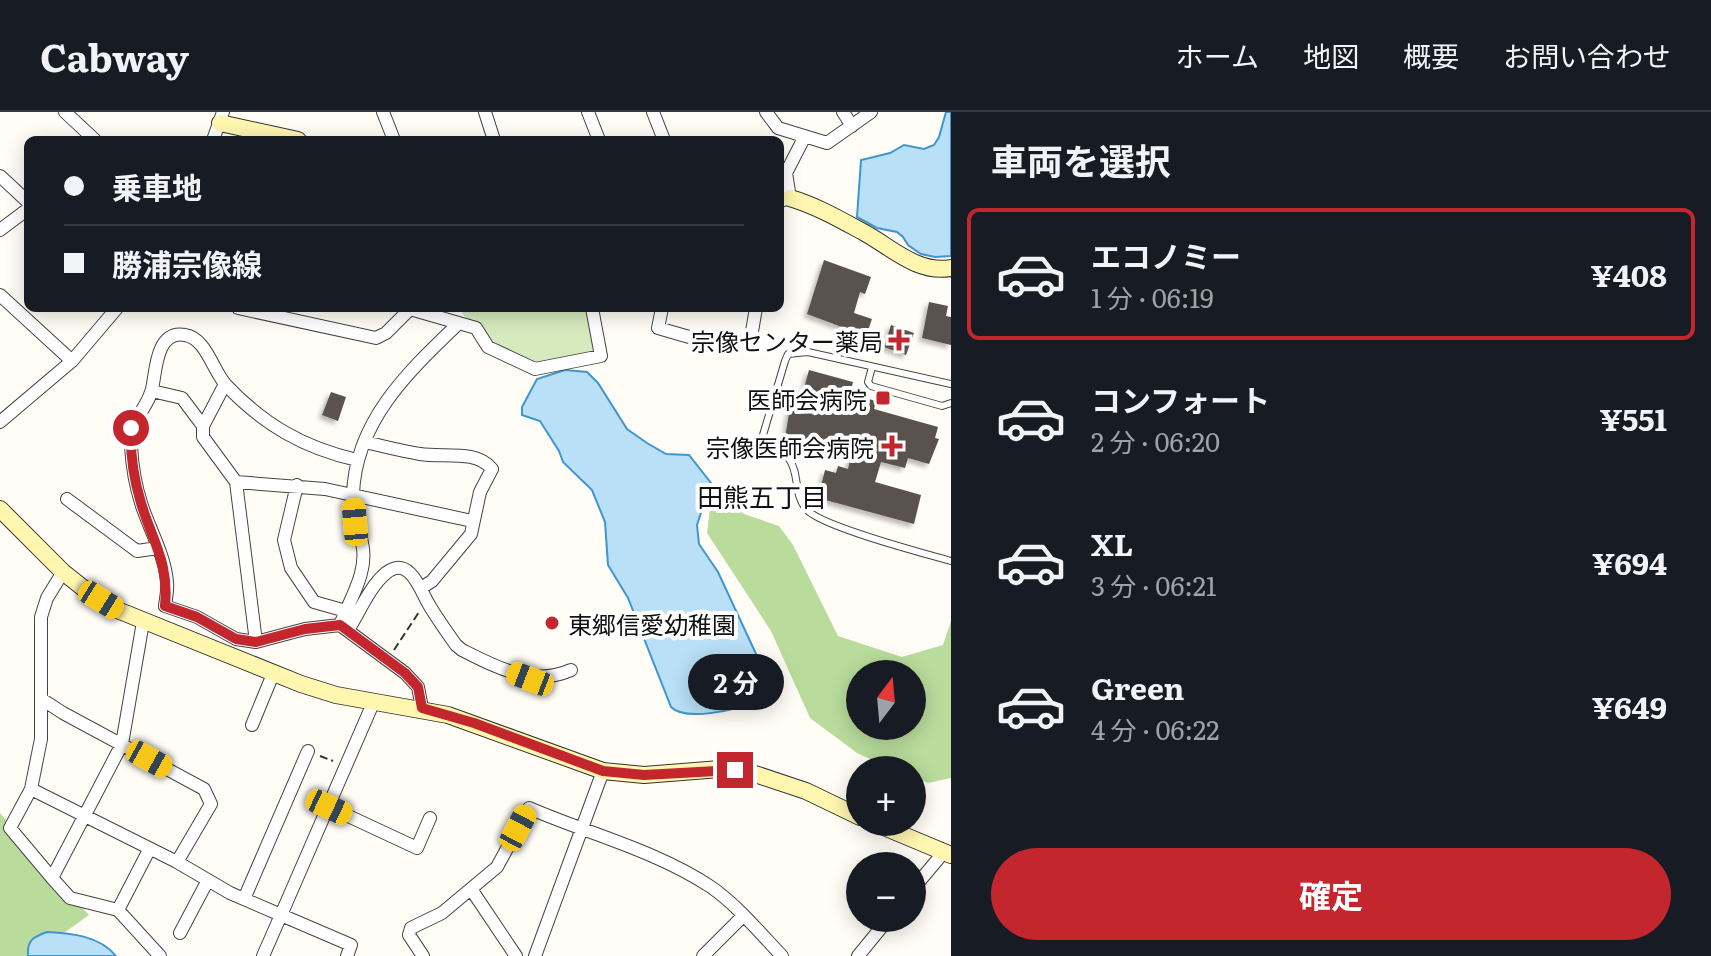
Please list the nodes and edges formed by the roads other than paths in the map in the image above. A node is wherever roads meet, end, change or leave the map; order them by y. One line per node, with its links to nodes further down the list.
1 (65, 112): 11 (street)
2 (383, 112): 14 (street)
3 (485, 112): 15 (street)
4 (588, 112): 16 (street)
5 (653, 112): 17 (street)
6 (766, 112): 18 (street)
7 (843, 112): 10 (street)
8 (871, 112): 10 (street)
9 (217, 116): 12 (street); 13 (main road)
10 (852, 126): 18 (street)
11 (91, 136)
12 (214, 136)
13 (284, 136)
14 (392, 136)
15 (493, 136)
16 (597, 136)
17 (662, 136)
18 (805, 136): 21 (street)
19 (0, 176): 20 (street)
20 (24, 198)
21 (785, 200): 24 (main road)
22 (24, 212): 23 (street)
23 (0, 230)
24 (951, 268)
25 (0, 295): 35 (street)
26 (114, 312): 35 (street)
27 (407, 312): 33 (street)
28 (420, 312): 34 (street)
29 (455, 312): 34 (street)
30 (593, 312): 34 (street)
31 (661, 312): 32 (street)
32 (755, 312)
33 (290, 314)
34 (459, 323): 43 (street)
35 (72, 361): 41 (street)
36 (872, 367): 38 (lane); 40 (lane); 52 (lane)
37 (225, 384): 39 (street); 42 (street); 44 (street)
38 (951, 384)
39 (152, 391): 42 (street); 51 (street)
40 (951, 403)
41 (0, 422)
42 (203, 426): 45 (street)
43 (364, 442): 44 (street); 50 (street)
44 (357, 460): 47 (street)
45 (236, 482): 46 (street); 58 (street)
46 (297, 485): 47 (street); 55 (street)
47 (353, 496): 50 (street); 55 (street)
48 (67, 499): 51 (street)
49 (0, 509): 53 (main road)
50 (472, 521): 54 (street)
51 (158, 548): 58 (street)
52 (951, 561)
53 (63, 572): 56 (main road); 61 (street)
54 (421, 588): 57 (street); 59 (street)
55 (346, 611): 57 (street)
56 (143, 622): 60 (main road); 65 (street)
57 (344, 627): 58 (street); 63 (street)
58 (256, 642)
59 (571, 670)
60 (273, 674): 62 (main road); 64 (street)
61 (43, 700): 65 (street); 68 (street)
62 (374, 701): 63 (main road); 69 (street)
63 (422, 708): 67 (main road)
64 (252, 725)
65 (122, 744): 71 (street); 77 (street)
66 (308, 751): 82 (street)
67 (603, 771): 70 (main road); 73 (street)
68 (31, 789): 71 (street); 79 (street)
69 (329, 807): 72 (street); 84 (street)
70 (846, 810)
71 (84, 816): 75 (street); 79 (street)
72 (430, 818)
73 (581, 831): 81 (street); 85 (street); 93 (street)
74 (906, 836): 76 (main road)
75 (149, 850): 77 (street); 83 (street)
76 (947, 853): 78 (street)
77 (177, 862): 80 (street)
78 (926, 875)
79 (52, 878): 83 (street)
80 (208, 880): 82 (street); 87 (street)
81 (471, 889): 91 (street); 92 (street)
82 (244, 899): 84 (street)
83 (118, 910): 88 (street)
84 (281, 915): 89 (street); 90 (street)
85 (743, 916): 94 (street); 95 (street)
86 (878, 932): 96 (street)
87 (180, 933)
88 (160, 956)
89 (263, 956)
90 (347, 956)
91 (423, 956)
92 (516, 956)
93 (535, 956)
94 (703, 956)
95 (782, 956)
96 (858, 956)

